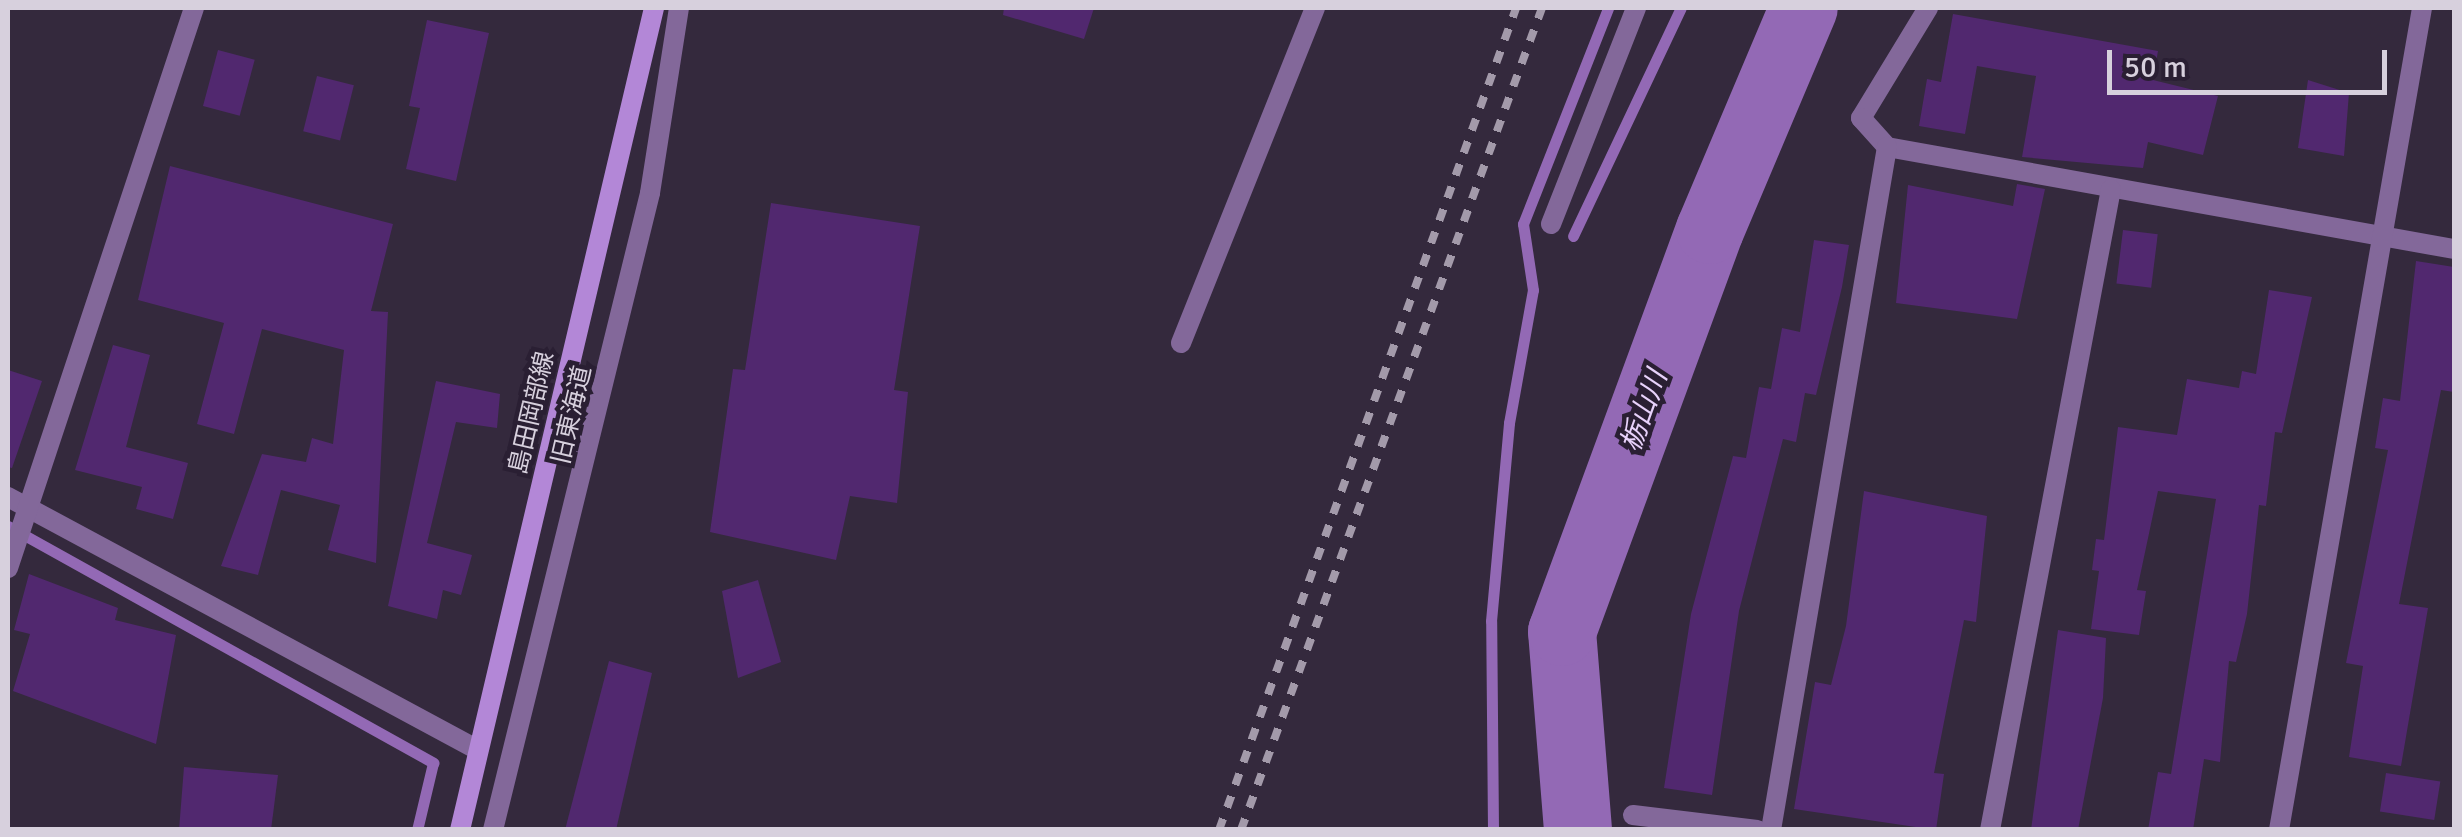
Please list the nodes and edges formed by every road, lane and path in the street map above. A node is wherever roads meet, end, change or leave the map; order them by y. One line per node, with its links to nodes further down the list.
1 (194, 8): 15 (street)
2 (654, 8): 17 (main road, 島田岡部線)
3 (679, 8): 20 (street, 旧東海道)
4 (1315, 8): 13 (street)
5 (1636, 8): 10 (street)
6 (1928, 8): 8 (street)
7 (2422, 8): 11 (street)
8 (1887, 148): 9 (street); 22 (street)
9 (2111, 189): 11 (street); 23 (street)
10 (1550, 224)
11 (2380, 238): 12 (street); 24 (street)
12 (2454, 250)
13 (1181, 343)
14 (8, 497): 15 (street)
15 (30, 504): 16 (street); 17 (street)
16 (8, 568)
17 (478, 750): 19 (main road, 島田岡部線)
18 (1634, 815): 21 (street)
19 (460, 830)
20 (493, 830)
21 (1757, 830)
22 (1771, 830)
23 (1990, 830)
24 (2279, 830)

